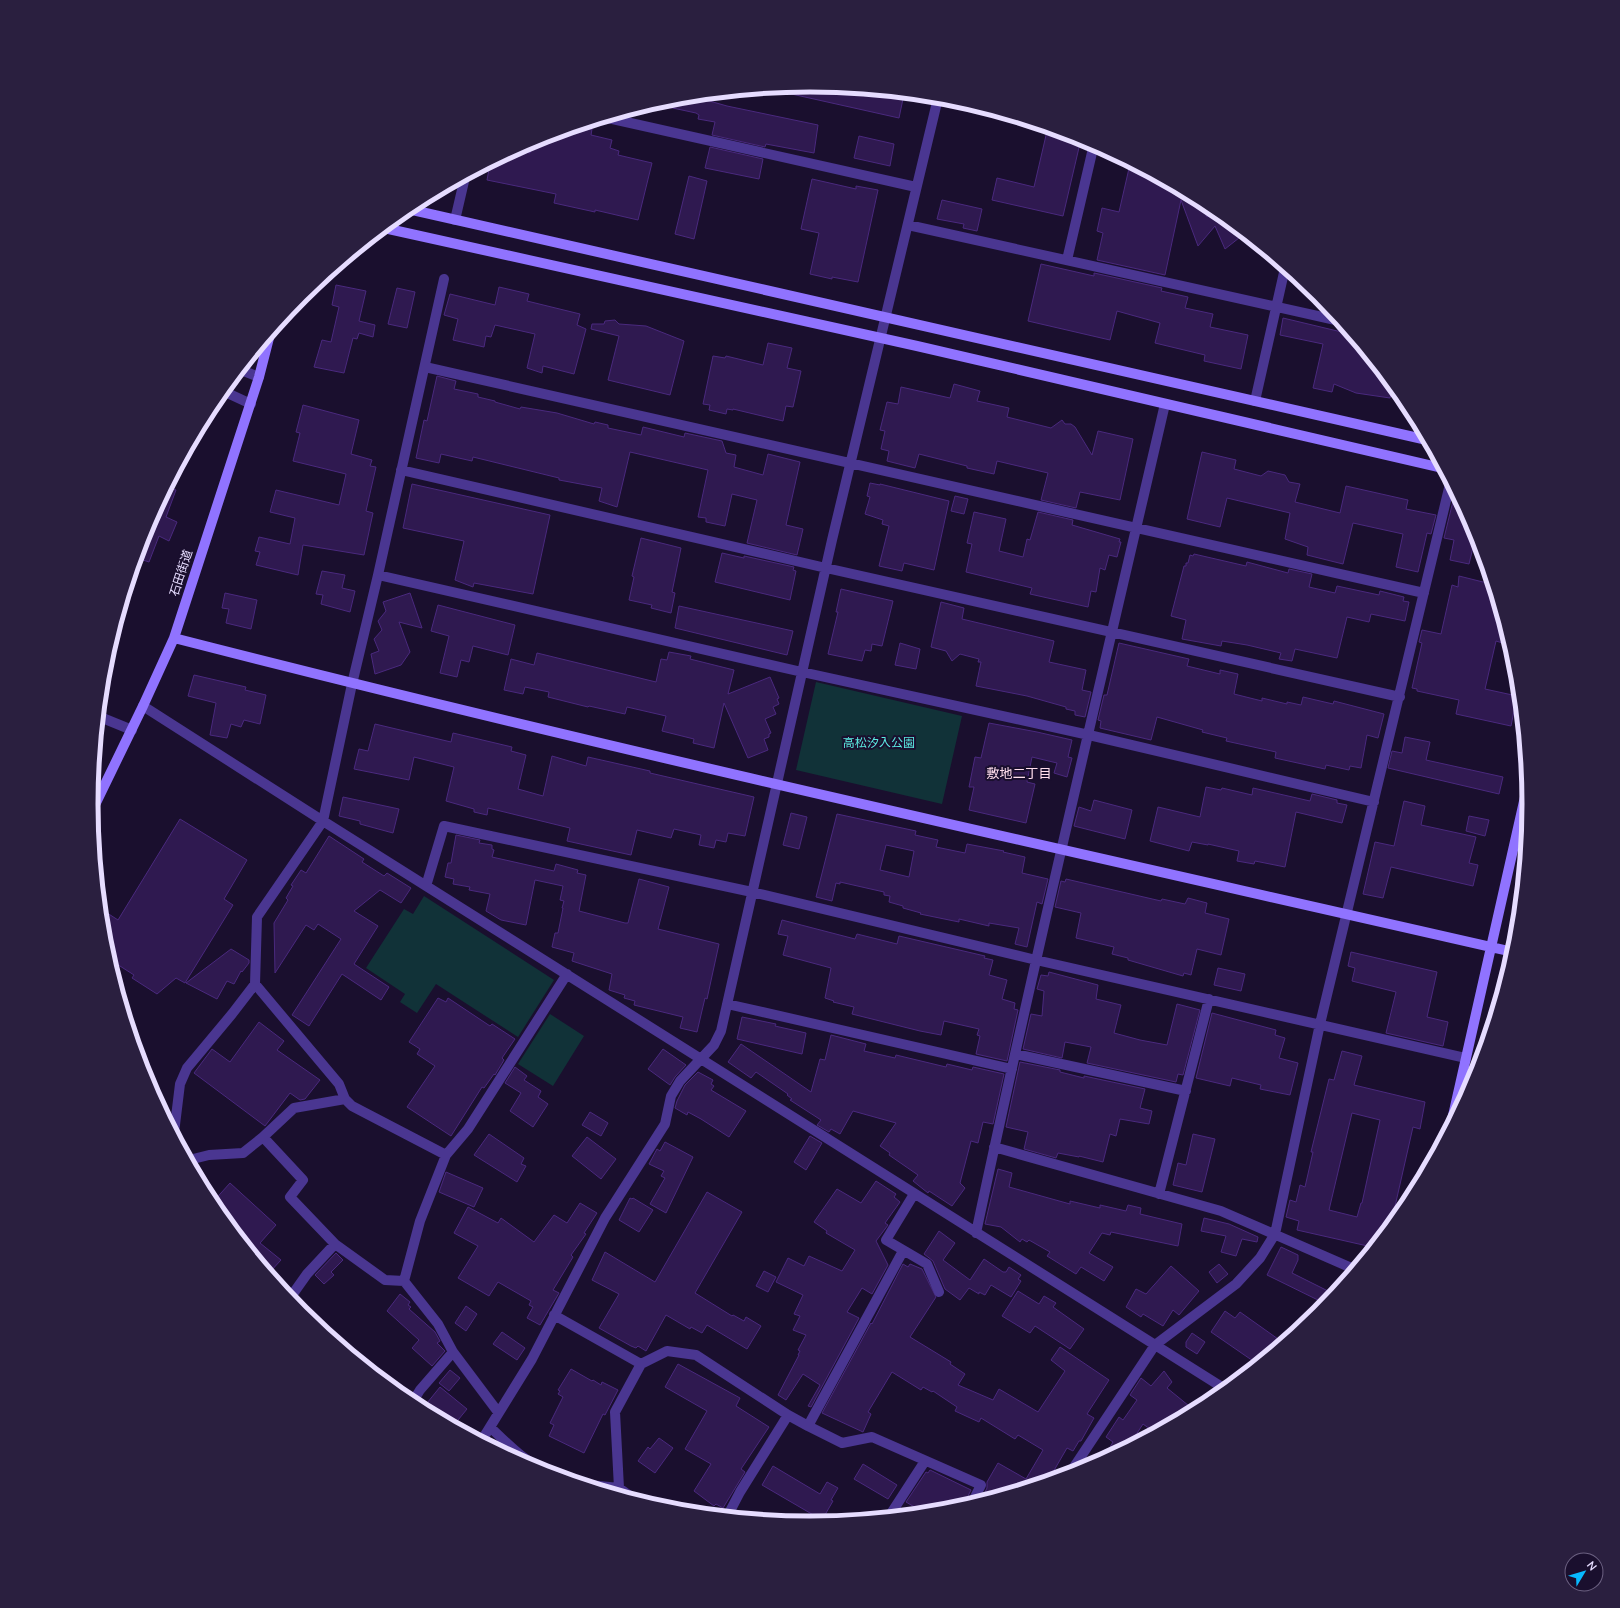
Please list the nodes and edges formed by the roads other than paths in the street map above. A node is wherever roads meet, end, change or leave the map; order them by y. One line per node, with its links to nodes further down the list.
1 (937, 104): 5 (street)
2 (615, 120): 5 (street)
3 (1092, 151): 10 (street)
4 (464, 182): 7 (street)
5 (916, 187): 8 (street)
6 (416, 211): 7 (street)
7 (455, 220): 14 (street)
8 (908, 225): 10 (street); 14 (street)
9 (390, 229): 16 (street)
10 (1066, 260): 13 (street)
11 (1284, 273): 13 (street)
12 (444, 279): 18 (street)
13 (1276, 308): 15 (street); 22 (street)
14 (886, 318): 16 (street); 22 (street)
15 (1331, 320)
16 (881, 338): 24 (street); 26 (street)
17 (267, 344): 20 (street, 石田街道)
18 (424, 367): 26 (street); 28 (street)
19 (245, 371): 20 (street)
20 (259, 377): 23 (street, 石田街道)
21 (228, 394): 23 (street)
22 (1255, 401): 25 (street)
23 (250, 404): 35 (street, 石田街道)
24 (1165, 404): 27 (street); 30 (street)
25 (1421, 439)
26 (851, 463): 30 (street); 31 (street)
27 (1437, 467)
28 (401, 470): 31 (street); 32 (street)
29 (1449, 489): 33 (street)
30 (1136, 528): 33 (street); 34 (street)
31 (826, 568): 34 (street); 36 (street)
32 (378, 575): 36 (street); 37 (street)
33 (1424, 593): 38 (street)
34 (1112, 632): 38 (street); 42 (street)
35 (174, 638): 37 (street); 39 (street, 石田街道)
36 (802, 672): 42 (street); 43 (street)
37 (352, 684): 43 (street); 47 (street)
38 (1400, 697): 45 (street)
39 (144, 706): 41 (street, 石田街道); 47 (street)
40 (103, 718): 41 (street)
41 (132, 730): 44 (street, 石田街道)
42 (1089, 735): 45 (street); 48 (street)
43 (776, 785): 48 (street); 50 (street)
44 (98, 798)
45 (1374, 802): 51 (street)
46 (1522, 813): 52 (street)
47 (323, 822): 49 (street); 56 (street)
48 (1060, 849): 51 (street); 54 (street)
49 (426, 886): 50 (street); 55 (street)
50 (752, 892): 54 (street); 58 (street)
51 (1348, 914): 52 (street); 59 (street)
52 (1492, 948): 53 (street); 61 (street)
53 (1506, 951)
54 (1036, 960): 57 (street); 60 (street)
55 (567, 974): 62 (street); 70 (street)
56 (255, 984): 65 (street); 67 (street)
57 (1209, 999): 59 (street); 64 (street)
58 (727, 1004): 62 (street); 63 (street)
59 (1320, 1024): 61 (street); 75 (street)
60 (1015, 1054): 63 (street); 64 (street)
61 (1466, 1058): 66 (street)
62 (701, 1060): 72 (street); 82 (street)
63 (1012, 1069): 69 (street)
64 (1186, 1091): 73 (street)
65 (345, 1098): 68 (street); 70 (street)
66 (1456, 1104)
67 (175, 1126)
68 (263, 1137): 71 (street); 76 (street)
69 (994, 1147): 73 (street); 74 (street)
70 (446, 1155): 79 (street)
71 (193, 1159)
72 (914, 1194): 74 (street); 77 (street)
73 (1159, 1194): 75 (street)
74 (976, 1233): 83 (street)
75 (1274, 1234): 78 (street); 83 (street)
76 (335, 1244): 79 (street); 81 (street)
77 (903, 1251): 80 (street); 90 (street)
78 (1350, 1267)
79 (404, 1281): 84 (street)
80 (939, 1292)
81 (294, 1293)
82 (554, 1315): 85 (street); 88 (street)
83 (1155, 1345): 86 (street); 95 (street)
84 (453, 1352): 87 (street); 88 (street)
85 (641, 1364): 89 (street); 97 (street)
86 (1220, 1386)
87 (415, 1397)
88 (498, 1412): 91 (street)
89 (788, 1415): 90 (street); 100 (street)
90 (808, 1426): 94 (street)
91 (490, 1427): 92 (street); 93 (street)
92 (484, 1437)
93 (515, 1452)
94 (926, 1461): 99 (street); 101 (street)
95 (1076, 1464)
96 (610, 1487): 97 (street)
97 (619, 1488): 98 (street)
98 (624, 1491)
99 (975, 1496)
100 (730, 1511)
101 (893, 1511)

